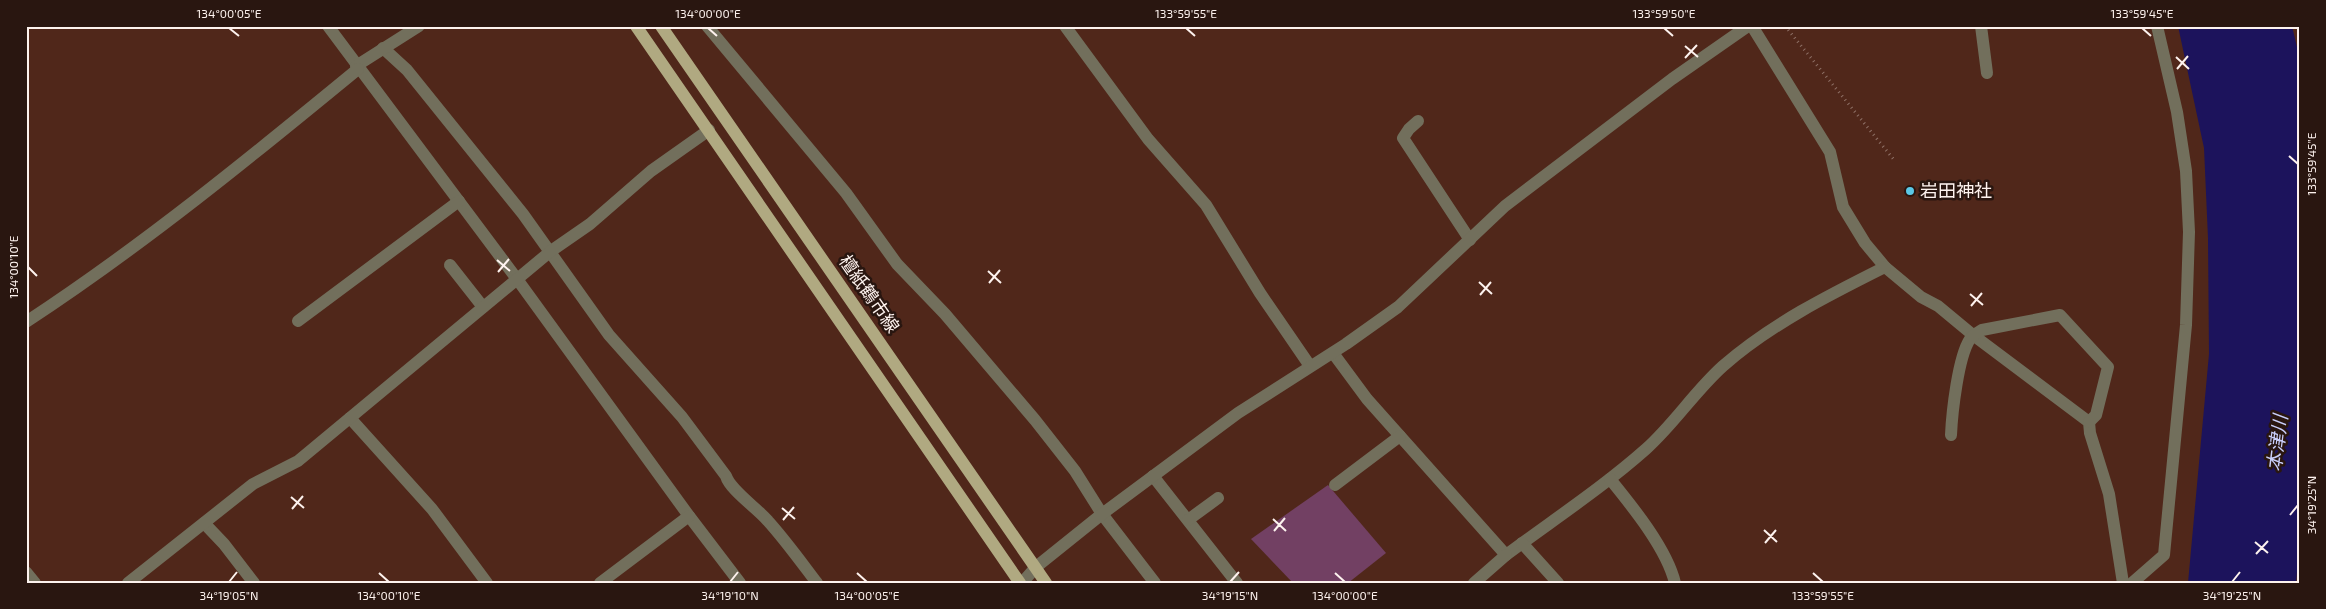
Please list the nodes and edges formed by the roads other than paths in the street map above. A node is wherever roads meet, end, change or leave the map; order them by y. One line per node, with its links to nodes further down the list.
1 (328, 26): 12 (street)
2 (419, 26): 11 (street)
3 (636, 26): 15 (main road)
4 (661, 26): 42 (main road, 檀紙鶴市線)
5 (707, 26): 36 (street)
6 (1065, 26): 27 (street)
7 (1748, 26): 17 (street)
8 (1752, 26): 20 (street)
9 (1981, 26): 13 (street)
10 (2157, 26): 59 (street)
11 (383, 48): 12 (street); 18 (street)
12 (357, 68): 16 (street); 24 (street)
13 (1987, 73)
14 (1418, 121): 17 (street)
15 (709, 130): 18 (street); 52 (main road)
16 (459, 201): 21 (street); 23 (street)
17 (1470, 240): 26 (street)
18 (551, 251): 21 (street); 51 (street)
19 (450, 265): 22 (street)
20 (1885, 267): 25 (street); 33 (street)
21 (517, 279): 22 (street); 37 (street)
22 (483, 308): 28 (street)
23 (298, 321)
24 (26, 322)
25 (1973, 335): 29 (street); 29 (street); 30 (street)
26 (1333, 353): 27 (street); 31 (street)
27 (1310, 366): 32 (street)
28 (350, 418): 39 (street); 48 (street)
29 (2089, 422): 58 (street)
30 (1951, 435)
31 (1400, 436): 34 (street); 41 (street)
32 (1154, 476): 36 (street); 38 (street)
33 (1610, 479): 40 (street); 57 (street)
34 (1335, 485)
35 (1218, 498): 38 (street)
36 (1102, 514): 42 (street); 54 (street)
37 (689, 516): 49 (street); 50 (street)
38 (1188, 520): 55 (street)
39 (204, 523): 46 (street); 47 (street)
40 (1522, 543): 41 (street); 44 (street)
41 (1506, 555): 56 (street)
42 (1036, 567): 52 (street); 53 (main road, 檀紙鶴市線)
43 (26, 572): 45 (street)
44 (1551, 580)
45 (35, 583)
46 (128, 583)
47 (254, 583)
48 (487, 583)
49 (600, 583)
50 (740, 583)
51 (817, 583)
52 (1021, 583)
53 (1046, 583)
54 (1155, 583)
55 (1237, 583)
56 (1474, 583)
57 (1675, 583)
58 (2123, 583)
59 (2132, 583)

